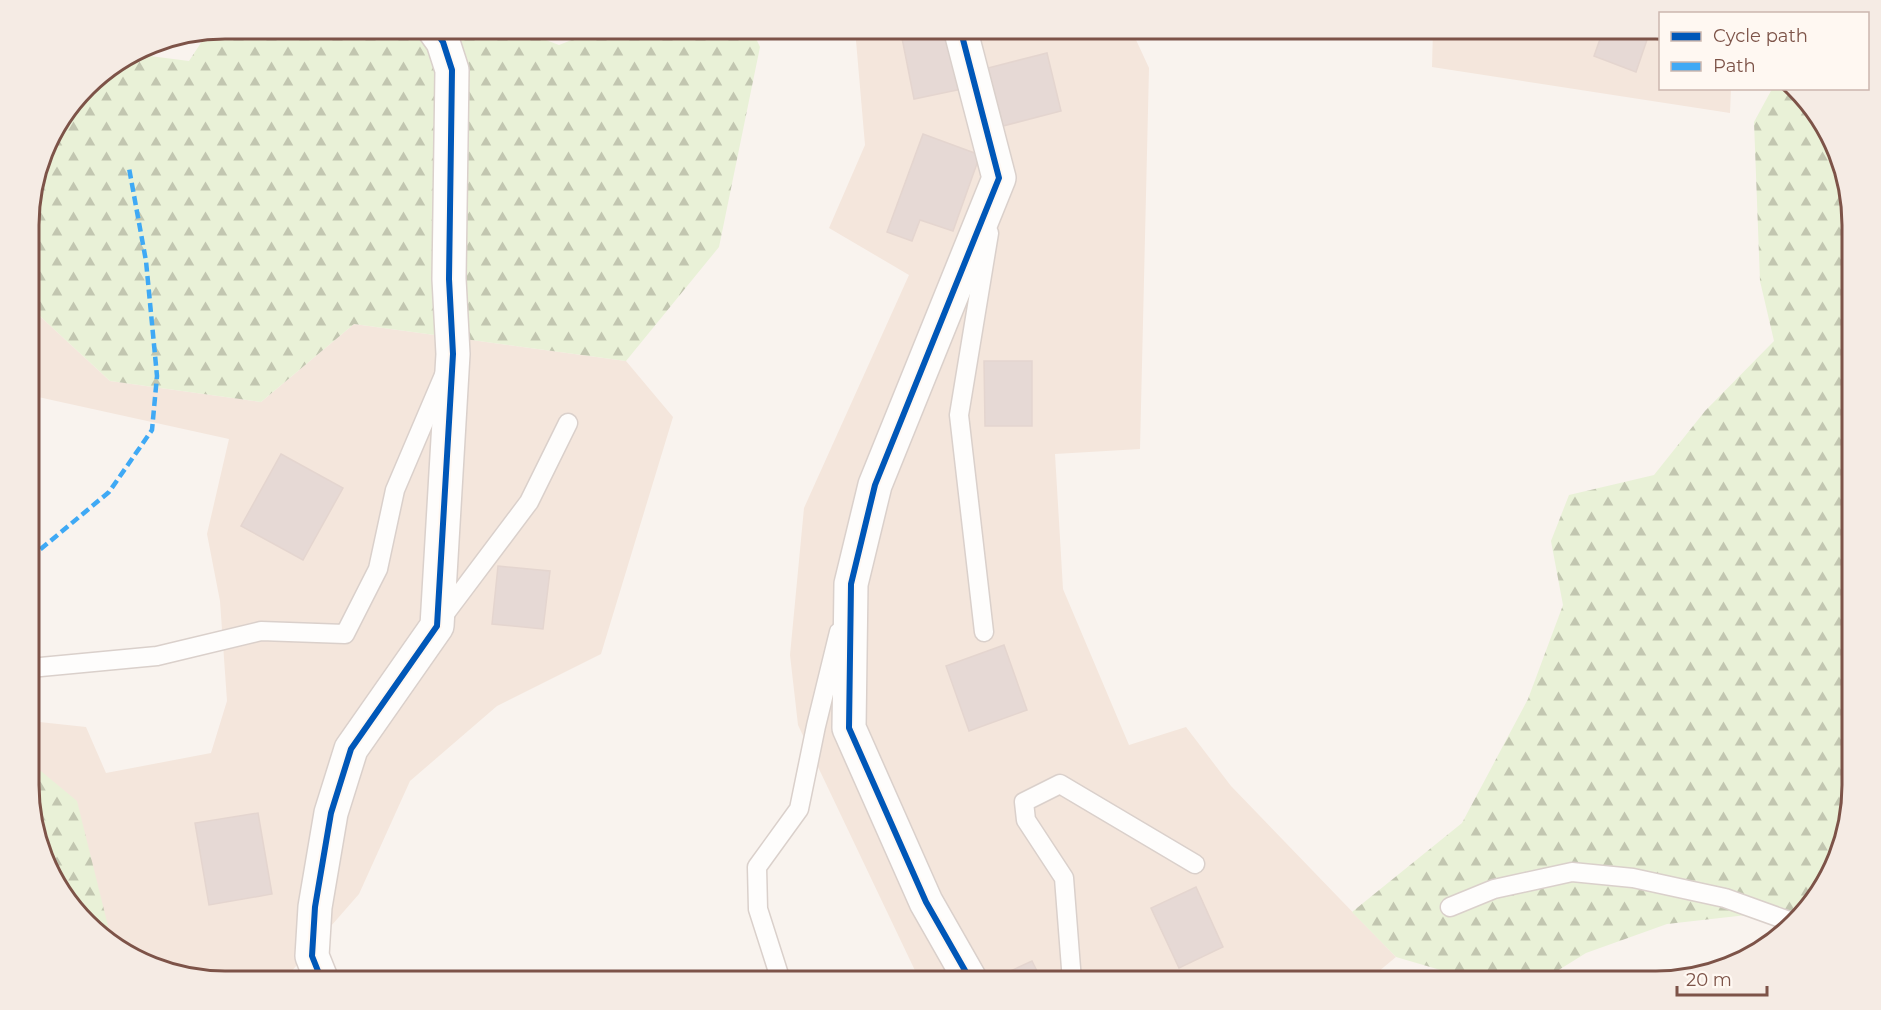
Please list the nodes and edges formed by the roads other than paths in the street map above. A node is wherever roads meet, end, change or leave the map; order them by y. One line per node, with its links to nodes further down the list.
1 (441, 39): 4 (street)
2 (963, 39): 3 (street)
3 (999, 178): 6 (street); 8 (lane)
4 (453, 354): 7 (street); 9 (lane)
5 (568, 423): 7 (lane)
6 (851, 584): 14 (lane); 15 (street)
7 (437, 626): 13 (street)
8 (984, 632)
9 (39, 667)
10 (1195, 864): 16 (lane)
11 (1450, 907): 12 (lane)
12 (1785, 919)
13 (318, 971)
14 (778, 971)
15 (965, 971)
16 (1071, 971)

